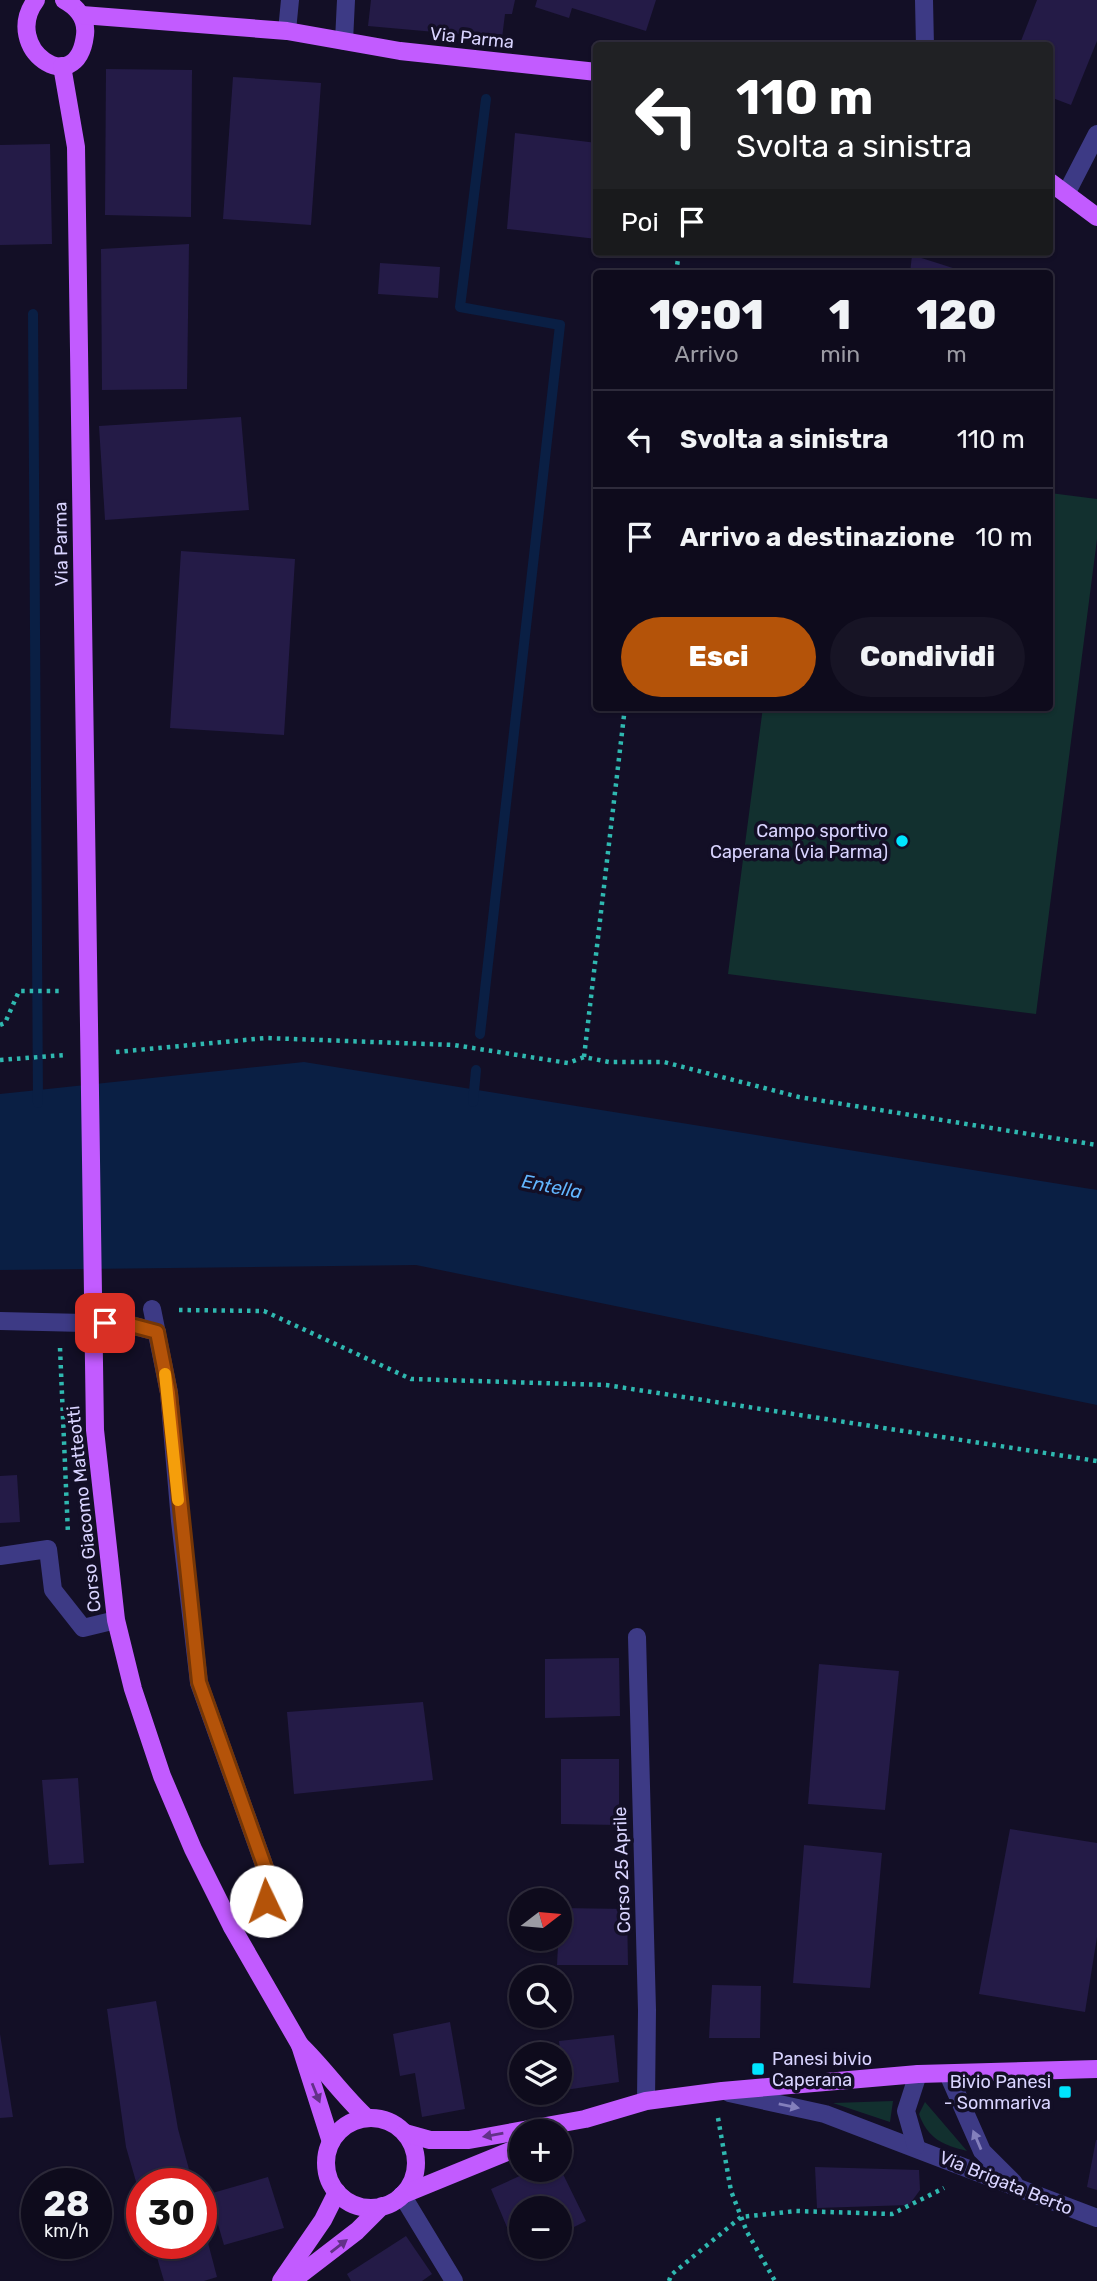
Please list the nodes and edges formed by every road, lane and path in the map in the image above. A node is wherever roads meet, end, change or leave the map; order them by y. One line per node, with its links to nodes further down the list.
1 (36, 0): 10 (main road)
2 (66, 0): 6 (main road)
3 (290, 0): 7 (street)
4 (346, 0): 8 (street)
5 (924, 0): 9 (street)
6 (82, 15): 7 (main road, Via Parma); 10 (main road)
7 (287, 31): 8 (main road, Via Parma)
8 (344, 41): 11 (main road, Via Parma)
9 (925, 42)
10 (62, 66): 17 (main road, Via Parma)
11 (593, 72)
12 (1097, 134): 14 (street)
13 (1053, 184): 14 (main road)
14 (1066, 194): 15 (main road)
15 (1097, 217)
16 (625, 711): 22 (path)
17 (89, 991): 18 (main road, Via Parma); 19 (path)
18 (89, 1023): 32 (main road, Corso Giacomo Matteotti)
19 (0, 1025)
20 (109, 1053): 22 (path)
21 (68, 1055): 23 (path)
22 (584, 1057): 24 (path)
23 (0, 1060)
24 (1097, 1145)
25 (152, 1309): 28 (street); 29 (path)
26 (0, 1321): 27 (street)
27 (59, 1322): 28 (street); 30 (path)
28 (157, 1332): 34 (street)
29 (1097, 1461)
30 (48, 1549): 31 (street); 32 (street)
31 (0, 1556)
32 (116, 1620): 34 (main road, Corso Giacomo Matteotti)
33 (637, 1637): 40 (street, Corso 25 Aprile)
34 (232, 1927): 35 (main road, Corso Giacomo Matteotti)
35 (300, 2045): 41 (main road); 45 (main road, one-way to 45)
36 (1097, 2069): 38 (main road)
37 (918, 2074): 38 (main road); 39 (main road); 46 (street)
38 (948, 2074): 49 (street, one-way to 38)
39 (718, 2092): 40 (main road); 46 (street, Via Brigata Berto, one-way to 46); 53 (path)
40 (646, 2101): 42 (main road)
41 (367, 2118): 44 (main road); 45 (main road)
42 (585, 2119): 43 (main road); 44 (main road, one-way to 44)
43 (572, 2125)
44 (405, 2133): 51 (main road)
45 (331, 2142): 50 (main road)
46 (916, 2146): 48 (street, Via Brigata Berto)
47 (509, 2151): 51 (main road)
48 (956, 2163): 49 (street, Via Brigata Berto); 53 (path)
49 (1021, 2191): 54 (street, Via Brigata Berto)
50 (337, 2192): 52 (main road); 55 (main road)
51 (402, 2195): 52 (main road); 57 (street)
52 (382, 2206): 56 (main road, one-way to 52)
53 (741, 2217): 58 (path); 59 (path)
54 (1097, 2218)
55 (281, 2281)
56 (292, 2281)
57 (454, 2281)
58 (669, 2281)
59 (775, 2281)

